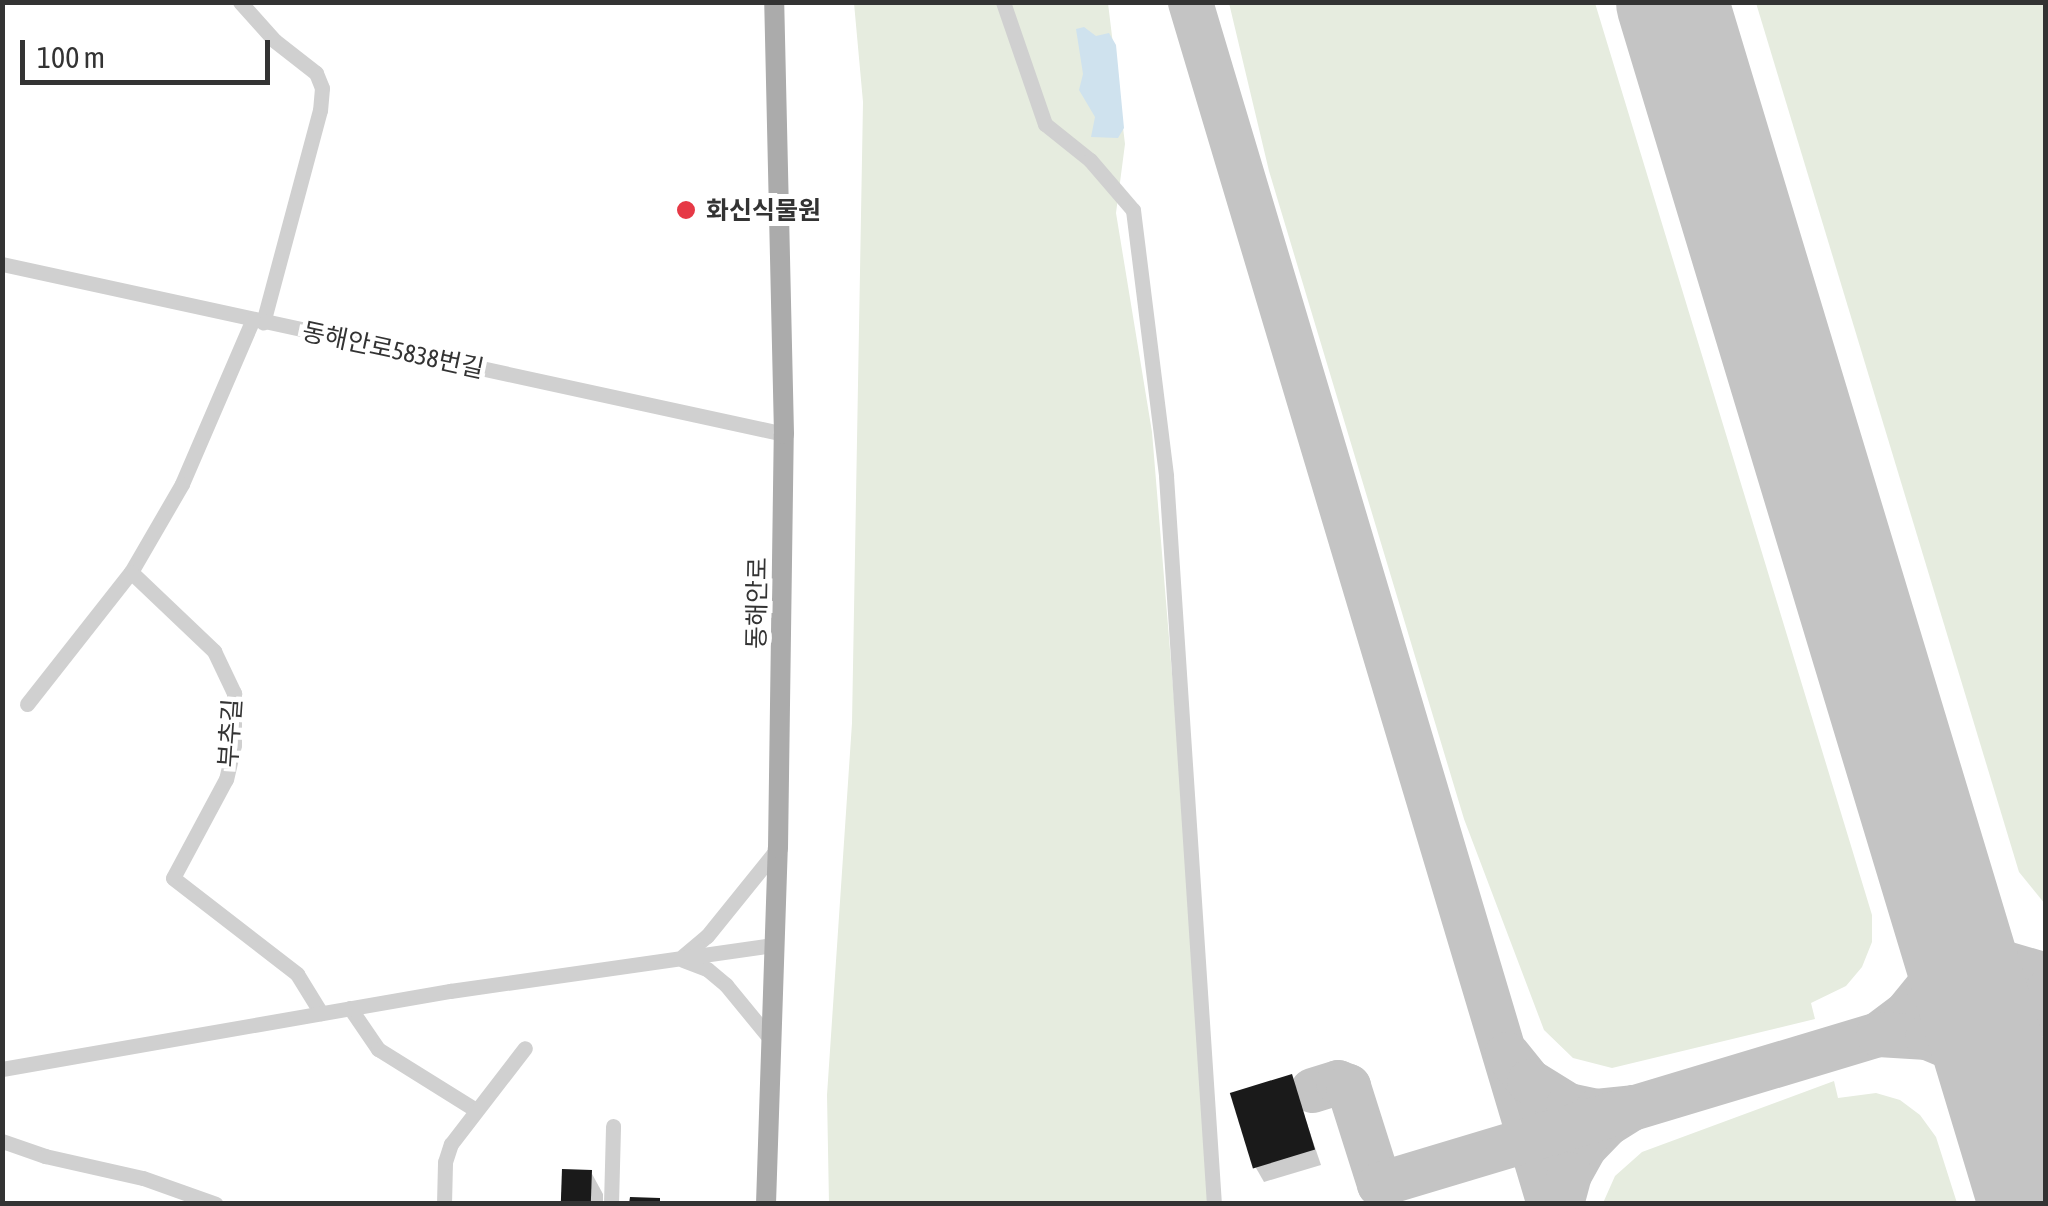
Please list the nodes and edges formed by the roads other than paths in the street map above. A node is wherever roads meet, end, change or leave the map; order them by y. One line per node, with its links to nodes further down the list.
1 (240, 2): 5 (street)
2 (774, 2): 6 (main road, 동해안로)
3 (1003, 2): 24 (street)
4 (2, 264): 5 (street, 동해안로5838번길)
5 (258, 320): 6 (street, 동해안로5838번길); 7 (street)
6 (784, 434): 9 (main road, 동해안로)
7 (131, 572): 8 (street); 13 (street, 부추길)
8 (27, 704)
9 (778, 848): 10 (main road, 동해안로); 11 (street)
10 (775, 945): 11 (street); 14 (main road, 동해안로)
11 (680, 959): 12 (street); 14 (street)
12 (350, 1008): 13 (street); 17 (street)
13 (321, 1013): 16 (street)
14 (772, 1041): 23 (main road, 동해안로)
15 (525, 1048): 17 (street)
16 (2, 1068)
17 (476, 1110): 21 (street)
18 (613, 1126): 22 (street)
19 (2, 1141): 20 (street)
20 (216, 1204)
21 (444, 1204)
22 (610, 1204)
23 (766, 1204)
24 (1214, 1204)

